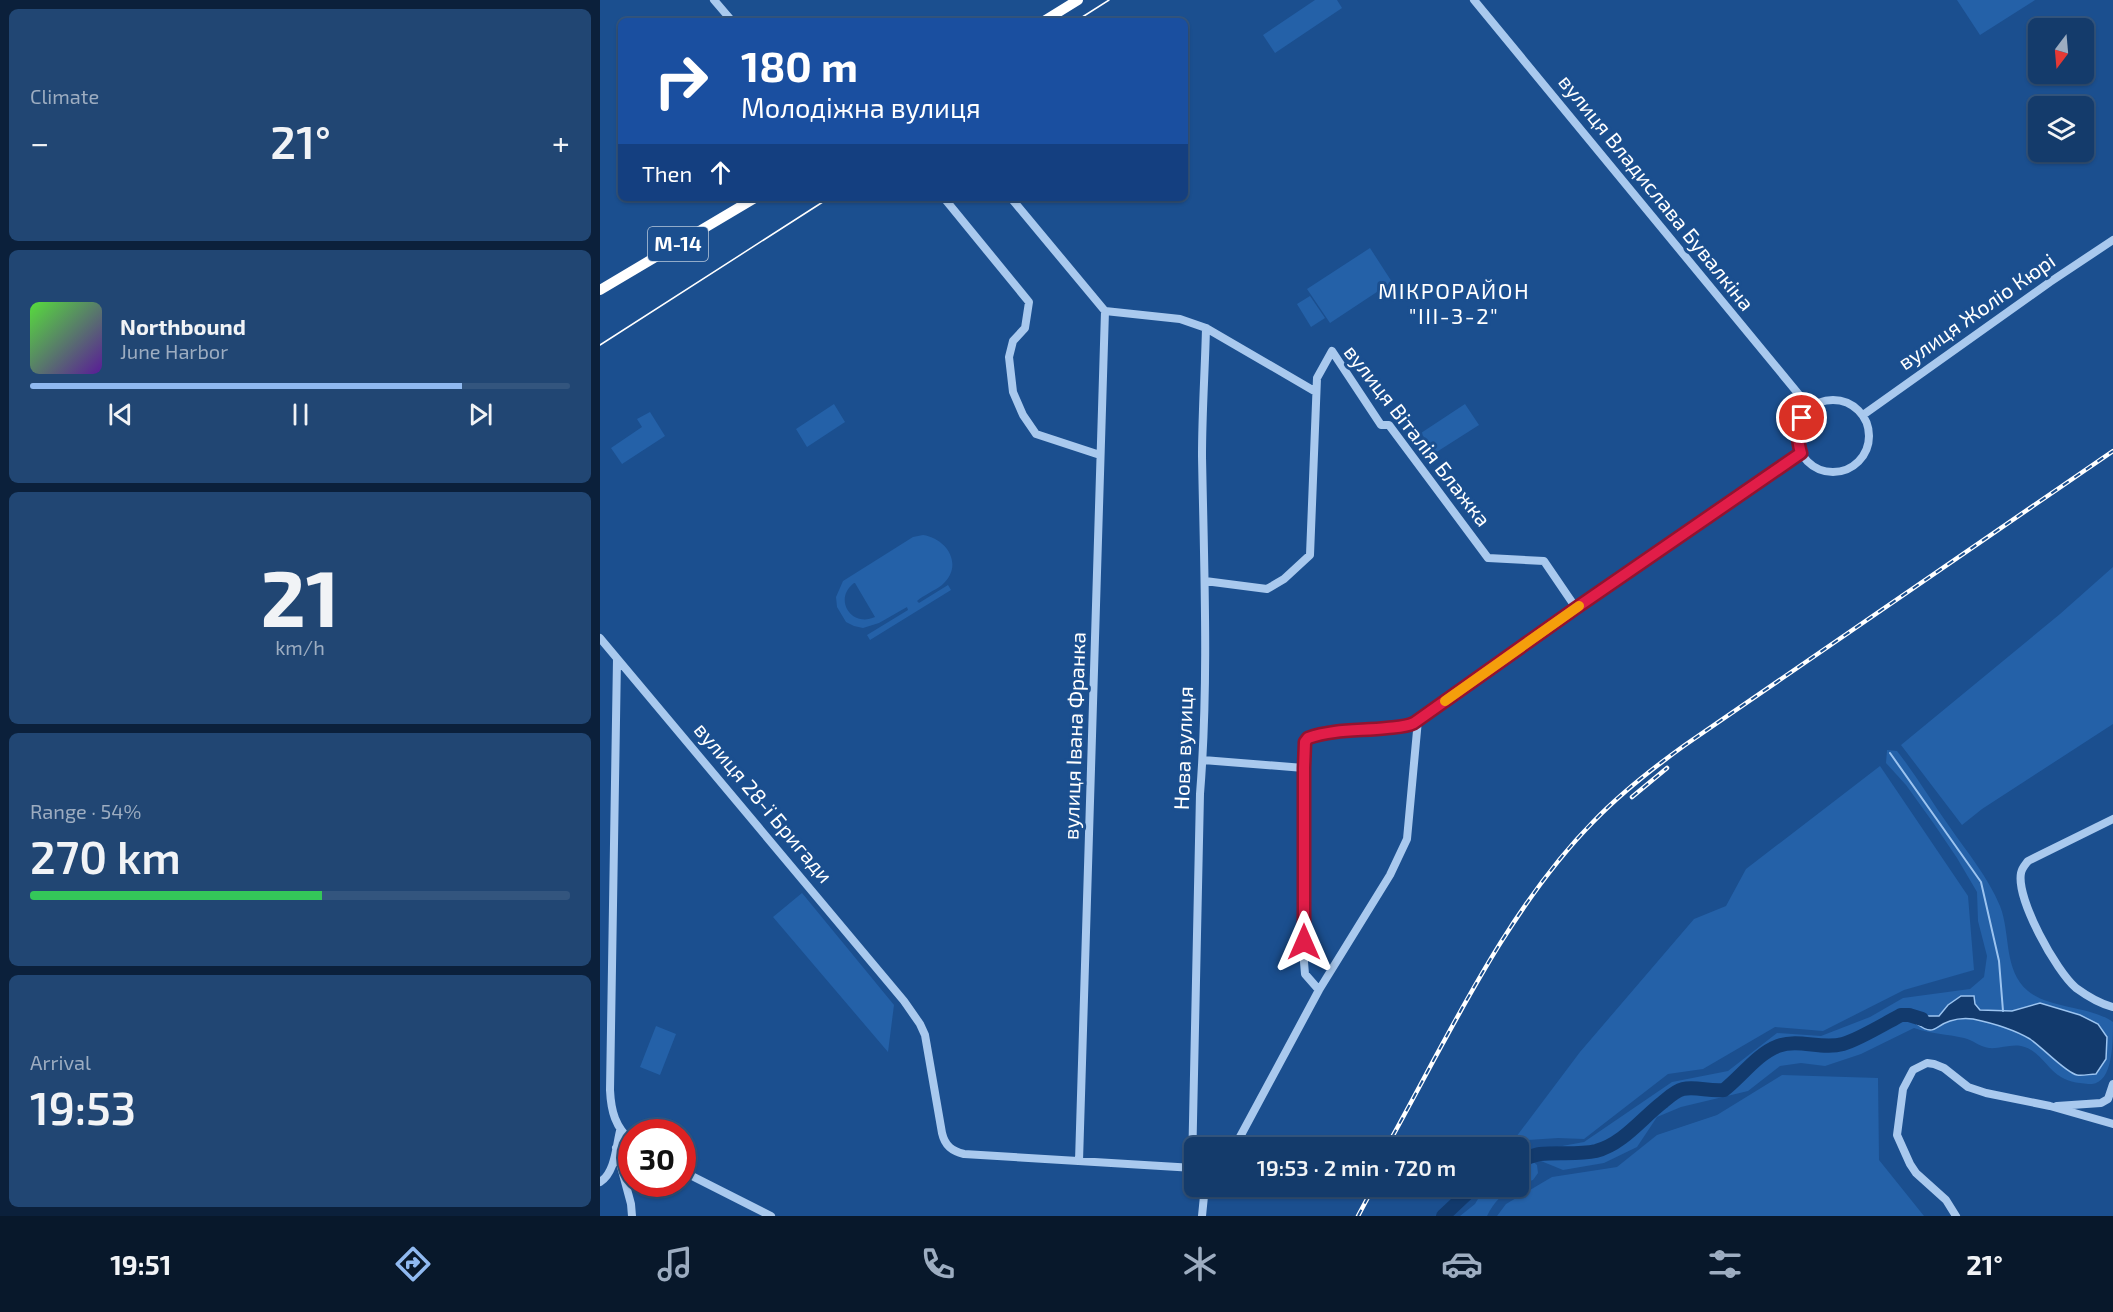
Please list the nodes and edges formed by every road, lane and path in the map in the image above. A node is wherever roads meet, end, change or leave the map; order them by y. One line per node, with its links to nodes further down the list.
1 (714, 0): 4 (street)
2 (1078, 0): 5 (highway)
3 (1474, 0): 14 (street, вулиця Владислава Бувалкіна)
4 (729, 18)
5 (1049, 18)
6 (750, 201): 10 (highway, М-14)
7 (946, 201): 17 (street)
8 (1013, 201): 11 (street)
9 (2113, 240): 15 (street, вулиця Жоліо Кюрі)
10 (600, 290)
11 (1105, 311): 12 (street); 17 (street, вулиця Івана Франка)
12 (1206, 328): 13 (street); 18 (street, Нова вулиця)
13 (1316, 392): 18 (street); 19 (street, вулиця Віталія Блажка)
14 (1810, 408): 15 (street); 16 (street)
15 (1863, 415): 16 (street)
16 (1801, 453): 19 (street)
17 (1100, 455): 36 (street, вулиця Івана Франка)
18 (1205, 581): 23 (street, Нова вулиця)
19 (1576, 608): 22 (street)
20 (600, 638): 21 (street, вулиця 28-ї Бригади)
21 (616, 658): 31 (street); 36 (street, вулиця 28-ї Бригади)
22 (1418, 720): 24 (street); 26 (street)
23 (1203, 760): 24 (street); 32 (street, Нова вулиця)
24 (1304, 768): 26 (street)
25 (2113, 819): 27 (street)
26 (1319, 990): 33 (street)
27 (2113, 1007)
28 (2113, 1084): 29 (street)
29 (2050, 1106): 30 (street); 44 (street)
30 (2113, 1124)
31 (618, 1127)
32 (1194, 1137)
33 (1240, 1137)
34 (618, 1140): 35 (street)
35 (616, 1148): 39 (street); 41 (street)
36 (1079, 1161): 37 (street)
37 (1184, 1167)
38 (696, 1178): 42 (street)
39 (600, 1182)
40 (1204, 1197): 43 (street)
41 (632, 1216)
42 (771, 1216)
43 (1202, 1216)
44 (1956, 1216)

